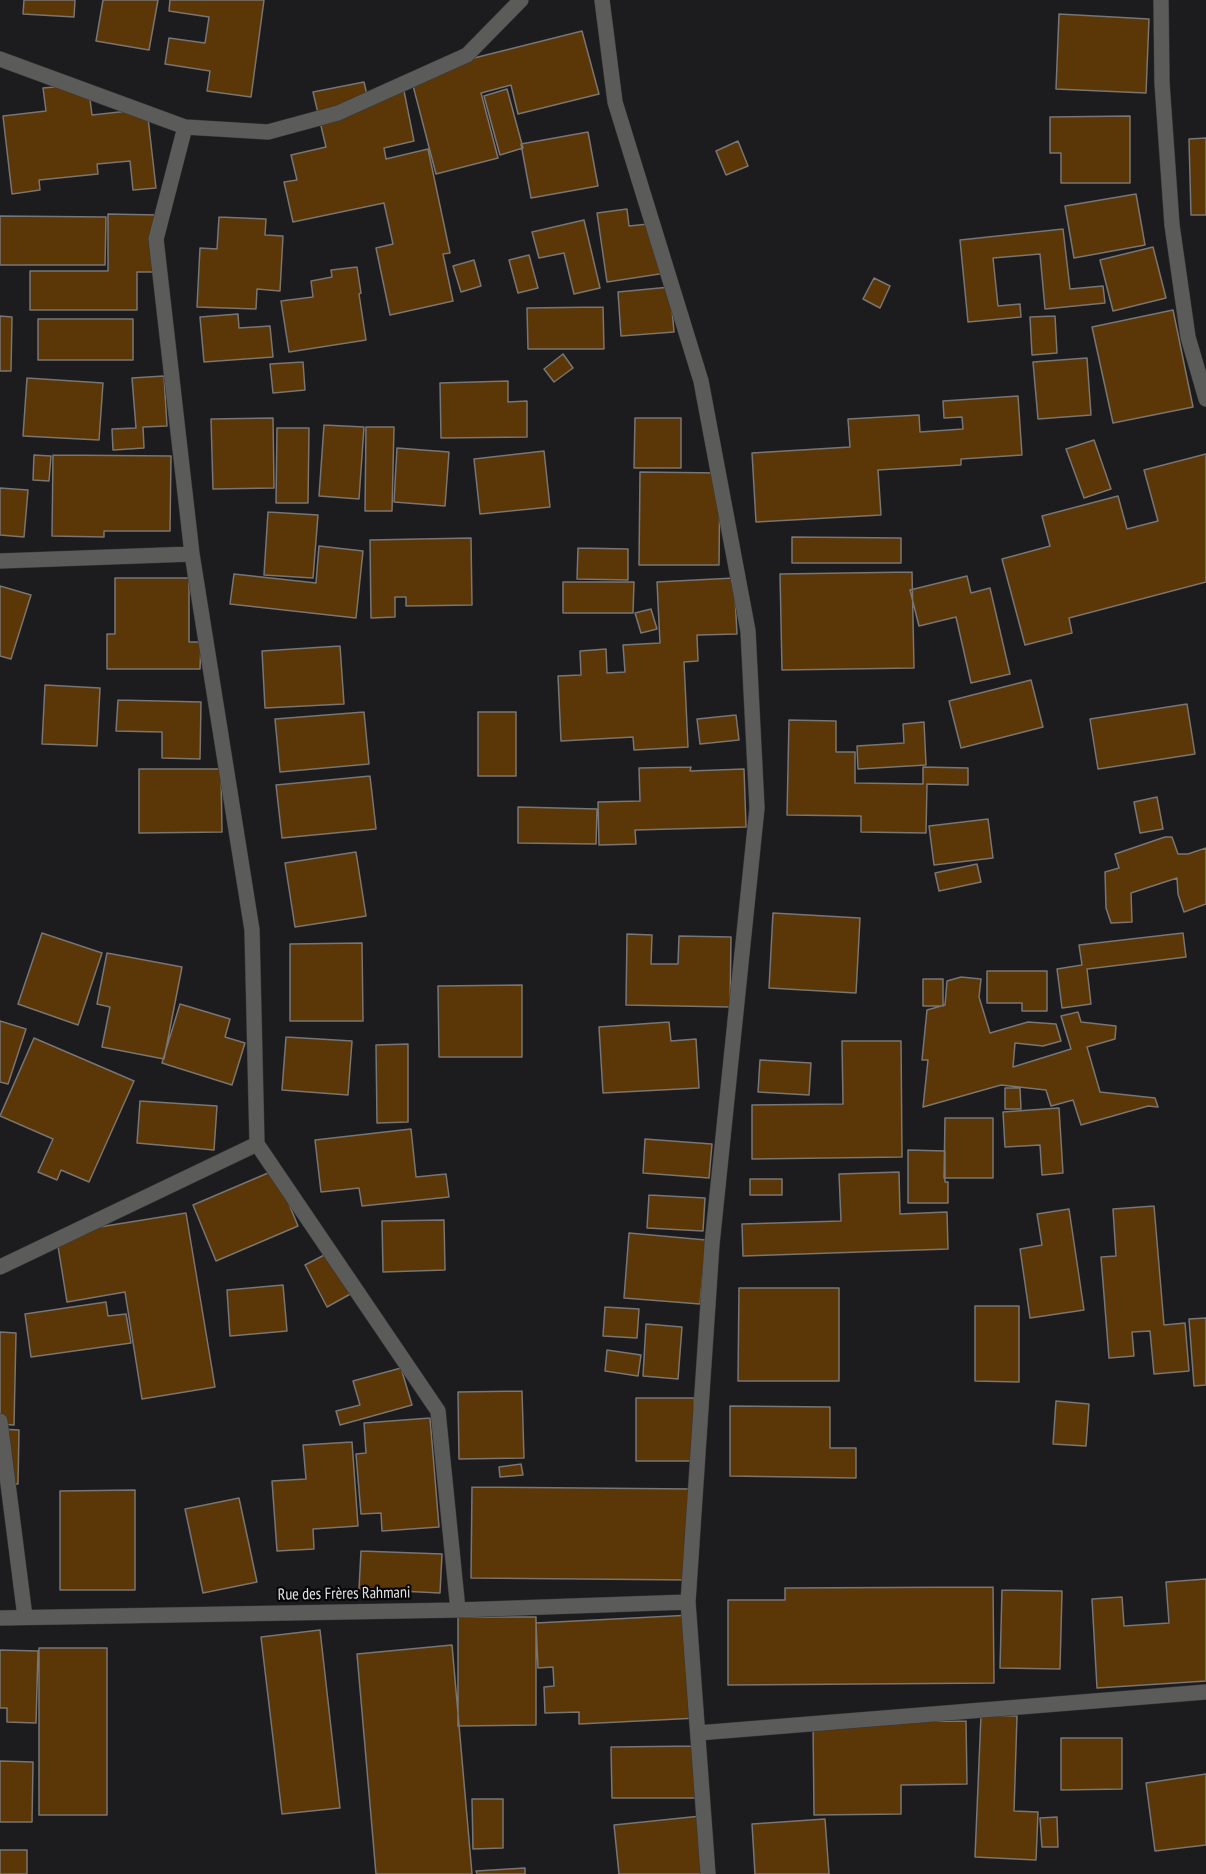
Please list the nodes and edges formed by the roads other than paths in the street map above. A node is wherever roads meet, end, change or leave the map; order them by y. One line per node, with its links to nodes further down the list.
1 (521, 0): 5 (street)
2 (602, 0): 12 (street)
3 (1161, 0): 6 (street)
4 (0, 59): 5 (street)
5 (185, 128): 7 (street)
6 (1206, 399)
7 (192, 554): 8 (street); 9 (street)
8 (0, 561)
9 (257, 1144): 10 (street); 13 (street)
10 (0, 1267)
11 (0, 1421): 14 (street)
12 (688, 1602): 13 (street, Rue des Frères Rahmani); 17 (street)
13 (458, 1610): 14 (street, Rue des Frères Rahmani)
14 (25, 1617): 15 (street, Rue des Frères Rahmani)
15 (0, 1618)
16 (1206, 1692): 17 (street)
17 (698, 1733): 18 (street)
18 (708, 1874)

